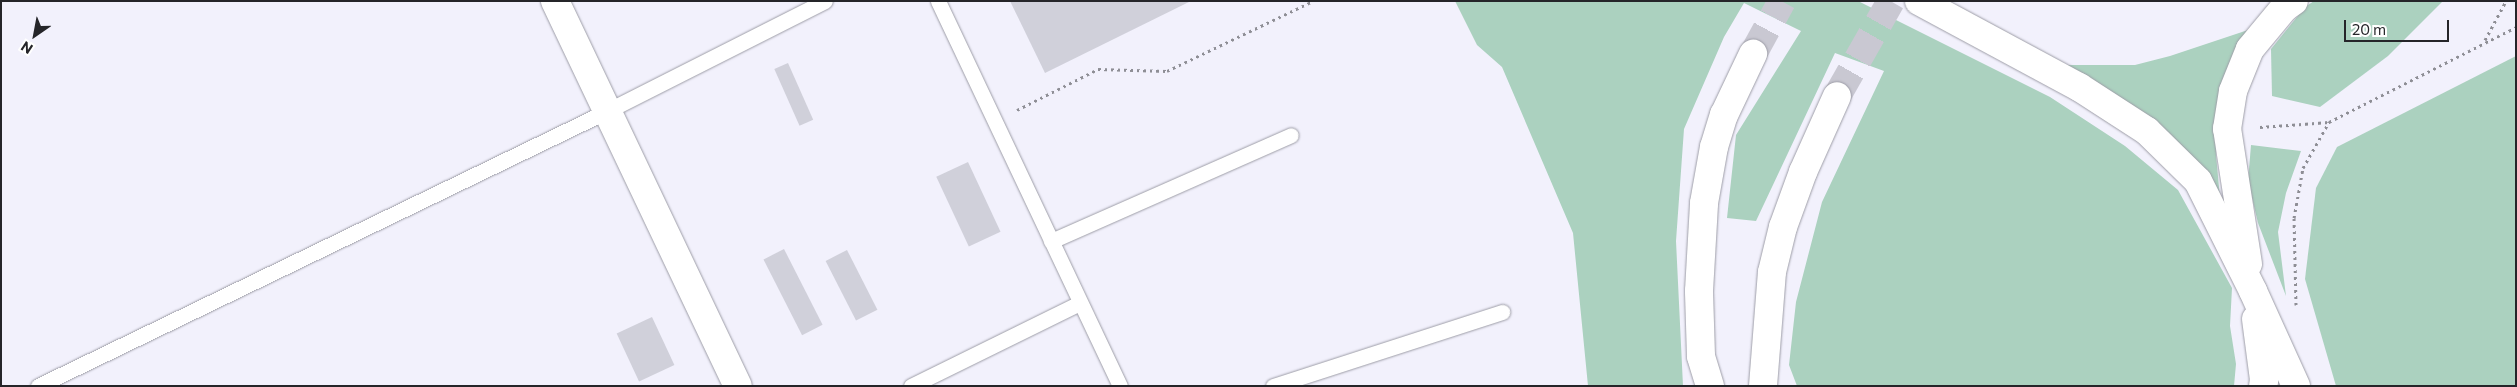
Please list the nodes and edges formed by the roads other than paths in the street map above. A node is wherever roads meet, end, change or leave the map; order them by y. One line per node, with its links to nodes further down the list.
1 (555, 1): 8 (street)
2 (825, 1): 8 (lane)
3 (938, 1): 10 (lane)
4 (1919, 1): 11 (street)
5 (2294, 1): 11 (street)
6 (1753, 54): 20 (street)
7 (1837, 96): 14 (street)
8 (607, 111): 15 (lane); 16 (street)
9 (1291, 136): 10 (lane)
10 (1051, 241): 12 (lane)
11 (2252, 291): 21 (street); 22 (street)
12 (1080, 303): 17 (lane); 18 (lane)
13 (1502, 312): 19 (lane)
14 (1764, 385)
15 (38, 386)
16 (738, 386)
17 (911, 386)
18 (1120, 386)
19 (1273, 386)
20 (1710, 386)
21 (2263, 386)
22 (2296, 386)

